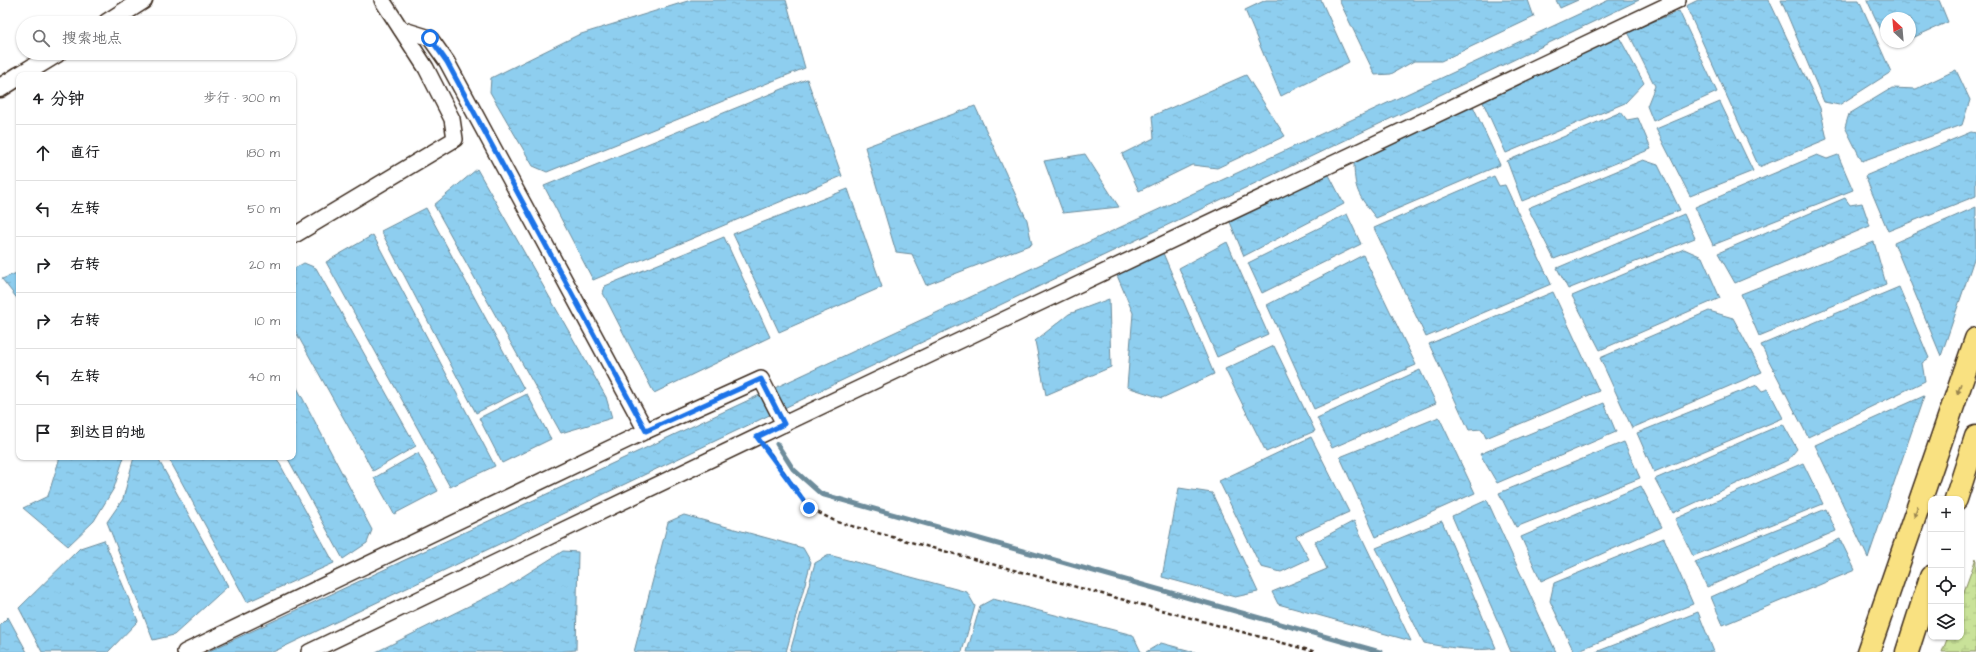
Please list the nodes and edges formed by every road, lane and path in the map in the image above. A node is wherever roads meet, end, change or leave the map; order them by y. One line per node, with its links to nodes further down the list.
1 (144, 0): 4 (street)
2 (382, 0): 5 (street)
3 (1678, 0): 12 (street)
4 (118, 16)
5 (401, 29): 10 (street); 13 (street)
6 (46, 60): 7 (street)
7 (26, 72)
8 (16, 78): 9 (street)
9 (0, 88)
10 (296, 234)
11 (1976, 339): 18 (highway, one-way to 18)
12 (784, 424): 13 (street); 14 (street)
13 (646, 431): 19 (street)
14 (757, 437): 20 (street); 21 (path)
15 (1976, 437): 16 (highway)
16 (1957, 496)
17 (1928, 586): 22 (highway)
18 (1872, 651)
19 (185, 652)
20 (309, 652)
21 (1316, 652)
22 (1907, 652)

